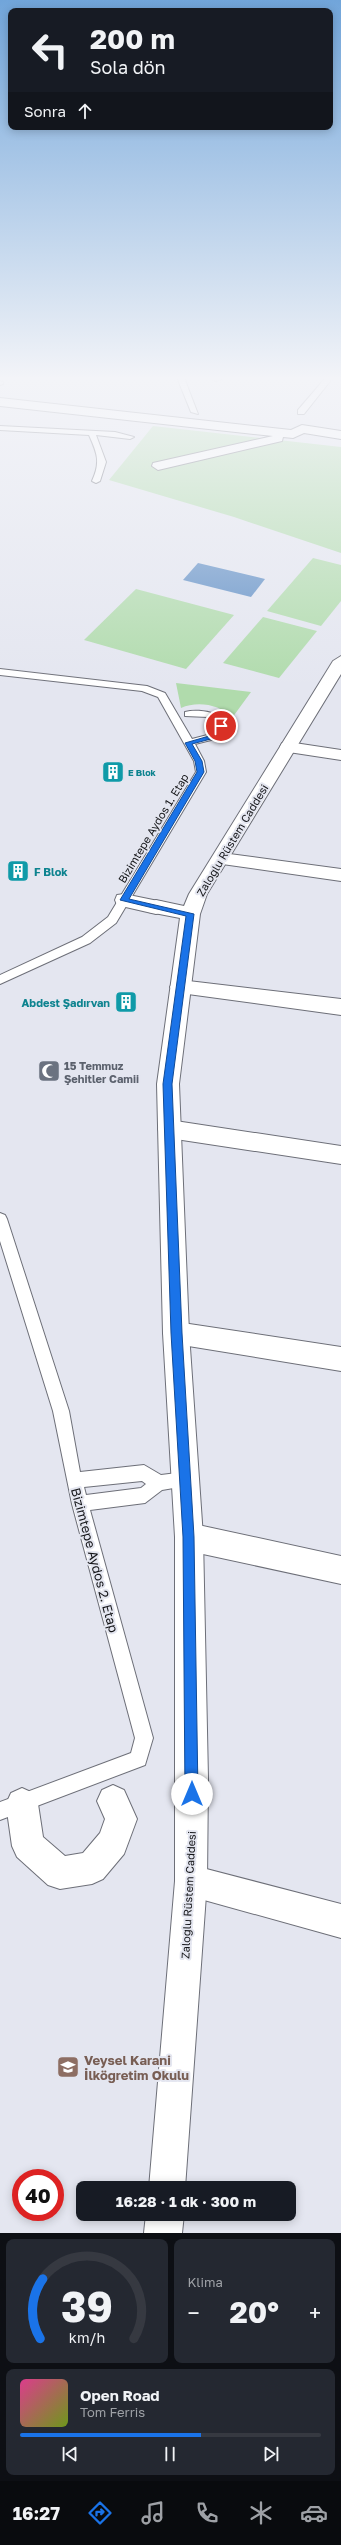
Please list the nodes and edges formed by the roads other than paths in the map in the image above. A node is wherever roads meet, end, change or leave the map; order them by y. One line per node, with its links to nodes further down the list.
1 (340, 666): 5 (street, Zaloğlu Rüstem Caddesi)
2 (0, 672): 4 (lane, Bizimtepe Aydos 1. Etap)
3 (188, 714): 4 (lane)
4 (188, 743): 9 (lane, Bizimtepe Aydos 1. Etap)
5 (288, 747): 6 (street); 7 (street, Zaloğlu Rüstem Caddesi)
6 (341, 755)
7 (222, 859): 8 (street); 10 (street, Zaloğlu Rüstem Caddesi)
8 (341, 875)
9 (124, 900): 10 (street); 11 (lane, Bizimtepe Aydos 1. Etap)
10 (190, 914): 12 (street, Zaloğlu Rüstem Caddesi)
11 (0, 980)
12 (180, 987): 13 (street); 14 (street, Zaloğlu Rüstem Caddesi)
13 (341, 1006)
14 (169, 1129): 15 (street); 17 (street, Zaloğlu Rüstem Caddesi)
15 (341, 1155)
16 (0, 1219): 19 (lane, Bizimtepe Aydos 2. Etap)
17 (176, 1333): 18 (street); 20 (street, Zaloğlu Rüstem Caddesi)
18 (341, 1359)
19 (74, 1480): 21 (lane); 22 (lane, Bizimtepe Aydos 2. Etap)
20 (185, 1480): 21 (lane); 23 (street, Zaloğlu Rüstem Caddesi)
21 (159, 1483): 22 (lane)
22 (80, 1504): 26 (lane, Bizimtepe Aydos 2. Etap)
23 (189, 1537): 24 (street); 27 (street, Zaloğlu Rüstem Caddesi)
24 (341, 1570)
25 (113, 1801): 26 (street)
26 (11, 1807)
27 (191, 1881): 28 (street); 29 (street, Zaloğlu Rüstem Caddesi)
28 (341, 1921)
29 (168, 2181)
30 (164, 2221): 31 (street)
31 (163, 2233)

